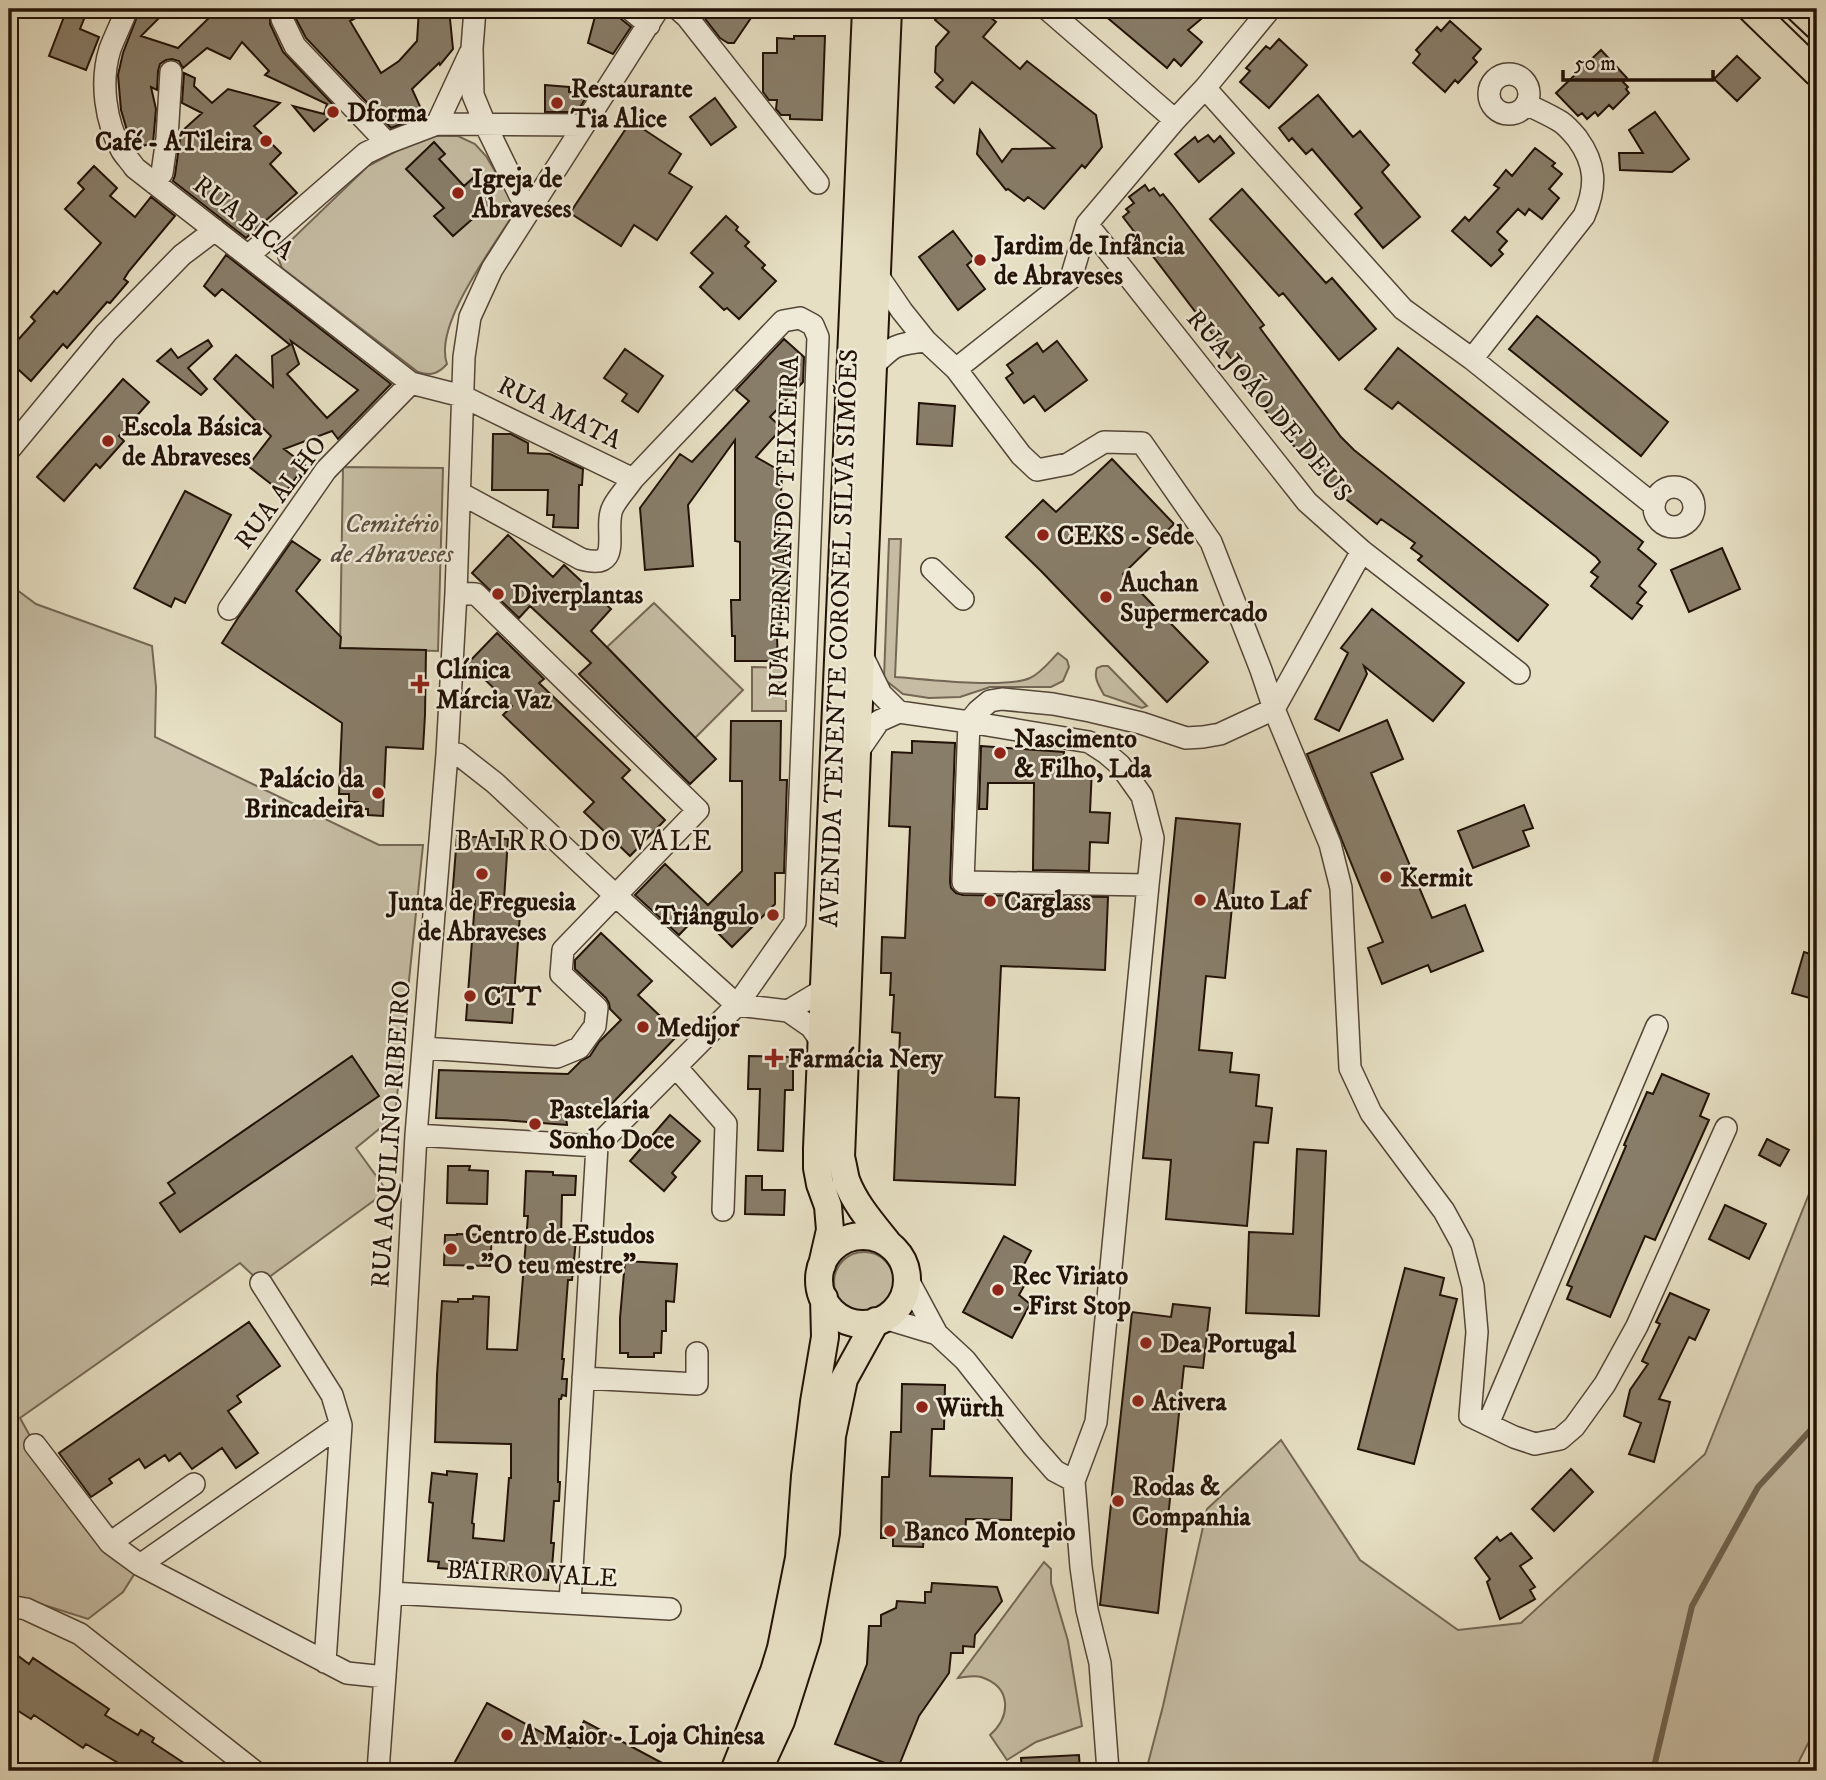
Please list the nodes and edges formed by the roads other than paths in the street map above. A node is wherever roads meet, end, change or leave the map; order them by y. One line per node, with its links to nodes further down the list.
1 (127, 9): 24 (street, RUA BICA)
2 (283, 9): 23 (street)
3 (474, 9): 14 (street)
4 (631, 9): 12 (street)
5 (678, 9): 25 (street)
6 (866, 9): 55 (main road, AVENIDA TENENTE CORONEL SILVA SIMÕES)
7 (888, 9): 30 (main road)
8 (1047, 9): 19 (street)
9 (1751, 9): 16 (main road)
10 (1799, 9): 13 (main road)
11 (1266, 10): 17 (street)
12 (654, 17): 22 (street, RUA AQUILINO RIBEIRO)
13 (1817, 26)
14 (472, 48): 20 (street); 21 (street)
15 (171, 72): 24 (street)
16 (1817, 73)
17 (1205, 88): 19 (street); 32 (street)
18 (1526, 104): 32 (street)
19 (1175, 120): 27 (street)
20 (437, 124): 21 (street); 23 (street)
21 (485, 124): 22 (street); 26 (street)
22 (583, 125): 26 (street, RUA AQUILINO RIBEIRO)
23 (387, 142): 29 (street)
24 (154, 183): 28 (street, RUA BICA)
25 (818, 183)
26 (528, 212): 36 (street, RUA AQUILINO RIBEIRO)
27 (1087, 224): 34 (street); 41 (street, RUA JOÃO DE DEUS)
28 (215, 230): 29 (street, RUA BICA); 37 (street)
29 (248, 256): 35 (street, RUA BICA)
30 (877, 273): 31 (street); 33 (main road)
31 (926, 341): 33 (street); 34 (street)
32 (1472, 359): 40 (street)
33 (873, 367): 46 (main road)
34 (956, 369): 48 (street)
35 (411, 383): 36 (street, RUA BICA); 45 (street, RUA ALHO)
36 (463, 396): 38 (street, RUA MATA); 39 (street, RUA AQUILINO RIBEIRO)
37 (9, 450)
38 (633, 479): 39 (street, RUA FERNANDO TEIXEIRA); 56 (street, RUA FERNANDO TEIXEIRA)
39 (460, 493): 43 (street, RUA AQUILINO RIBEIRO)
40 (1654, 505)
41 (1362, 551): 47 (street, RUA JOÃO DE DEUS); 48 (street)
42 (932, 569): 44 (street)
43 (456, 593): 52 (street, RUA AQUILINO RIBEIRO); 54 (street)
44 (963, 599)
45 (229, 609)
46 (860, 652): 49 (street); 51 (main road)
47 (1519, 673)
48 (1274, 709): 50 (street); 75 (street)
49 (899, 712): 50 (street); 51 (street)
50 (969, 722): 53 (street); 53 (street)
51 (857, 752): 66 (main road)
52 (447, 754): 54 (street); 60 (street, RUA AQUILINO RIBEIRO)
53 (1149, 885): 78 (street)
54 (615, 895): 56 (street); 60 (street)
55 (824, 990): 57 (street); 59 (main road, AVENIDA TENENTE CORONEL SILVA SIMÕES)
56 (737, 1005): 57 (street); 61 (street, RUA FERNANDO TEIXEIRA)
57 (788, 1011): 59 (street)
58 (1657, 1026): 75 (street)
59 (821, 1041): 67 (main road, AVENIDA TENENTE CORONEL SILVA SIMÕES)
60 (423, 1048): 63 (street, RUA AQUILINO RIBEIRO)
61 (676, 1067): 64 (street, RUA FERNANDO TEIXEIRA); 65 (street)
62 (1726, 1129): 75 (street)
63 (416, 1135): 64 (street); 82 (street, RUA AQUILINO RIBEIRO)
64 (597, 1146): 74 (street)
65 (723, 1210)
66 (888, 1243): 67 (main road); 68 (main road)
67 (822, 1265): 70 (main road)
68 (908, 1280): 71 (main road); 72 (street)
69 (261, 1283): 76 (street)
70 (824, 1298): 71 (main road); 90 (main road)
71 (880, 1320): 72 (street); 91 (main road)
72 (937, 1334): 78 (street)
73 (697, 1353): 74 (street)
74 (583, 1378): 83 (street)
75 (1489, 1424)
76 (341, 1425): 81 (street); 86 (street)
77 (35, 1445): 80 (street)
78 (1074, 1481): 92 (street)
79 (194, 1484): 80 (street)
80 (110, 1543): 81 (street)
81 (141, 1565): 86 (street)
82 (391, 1593): 83 (street, BAIRRO VALE); 87 (street, RUA AQUILINO RIBEIRO)
83 (570, 1603): 85 (street, BAIRRO VALE)
84 (9, 1606): 89 (street)
85 (670, 1609)
86 (325, 1662): 87 (street)
87 (385, 1677): 88 (street, RUA AQUILINO RIBEIRO)
88 (377, 1770)
89 (254, 1771)
90 (734, 1771)
91 (758, 1771)
92 (1108, 1771)

